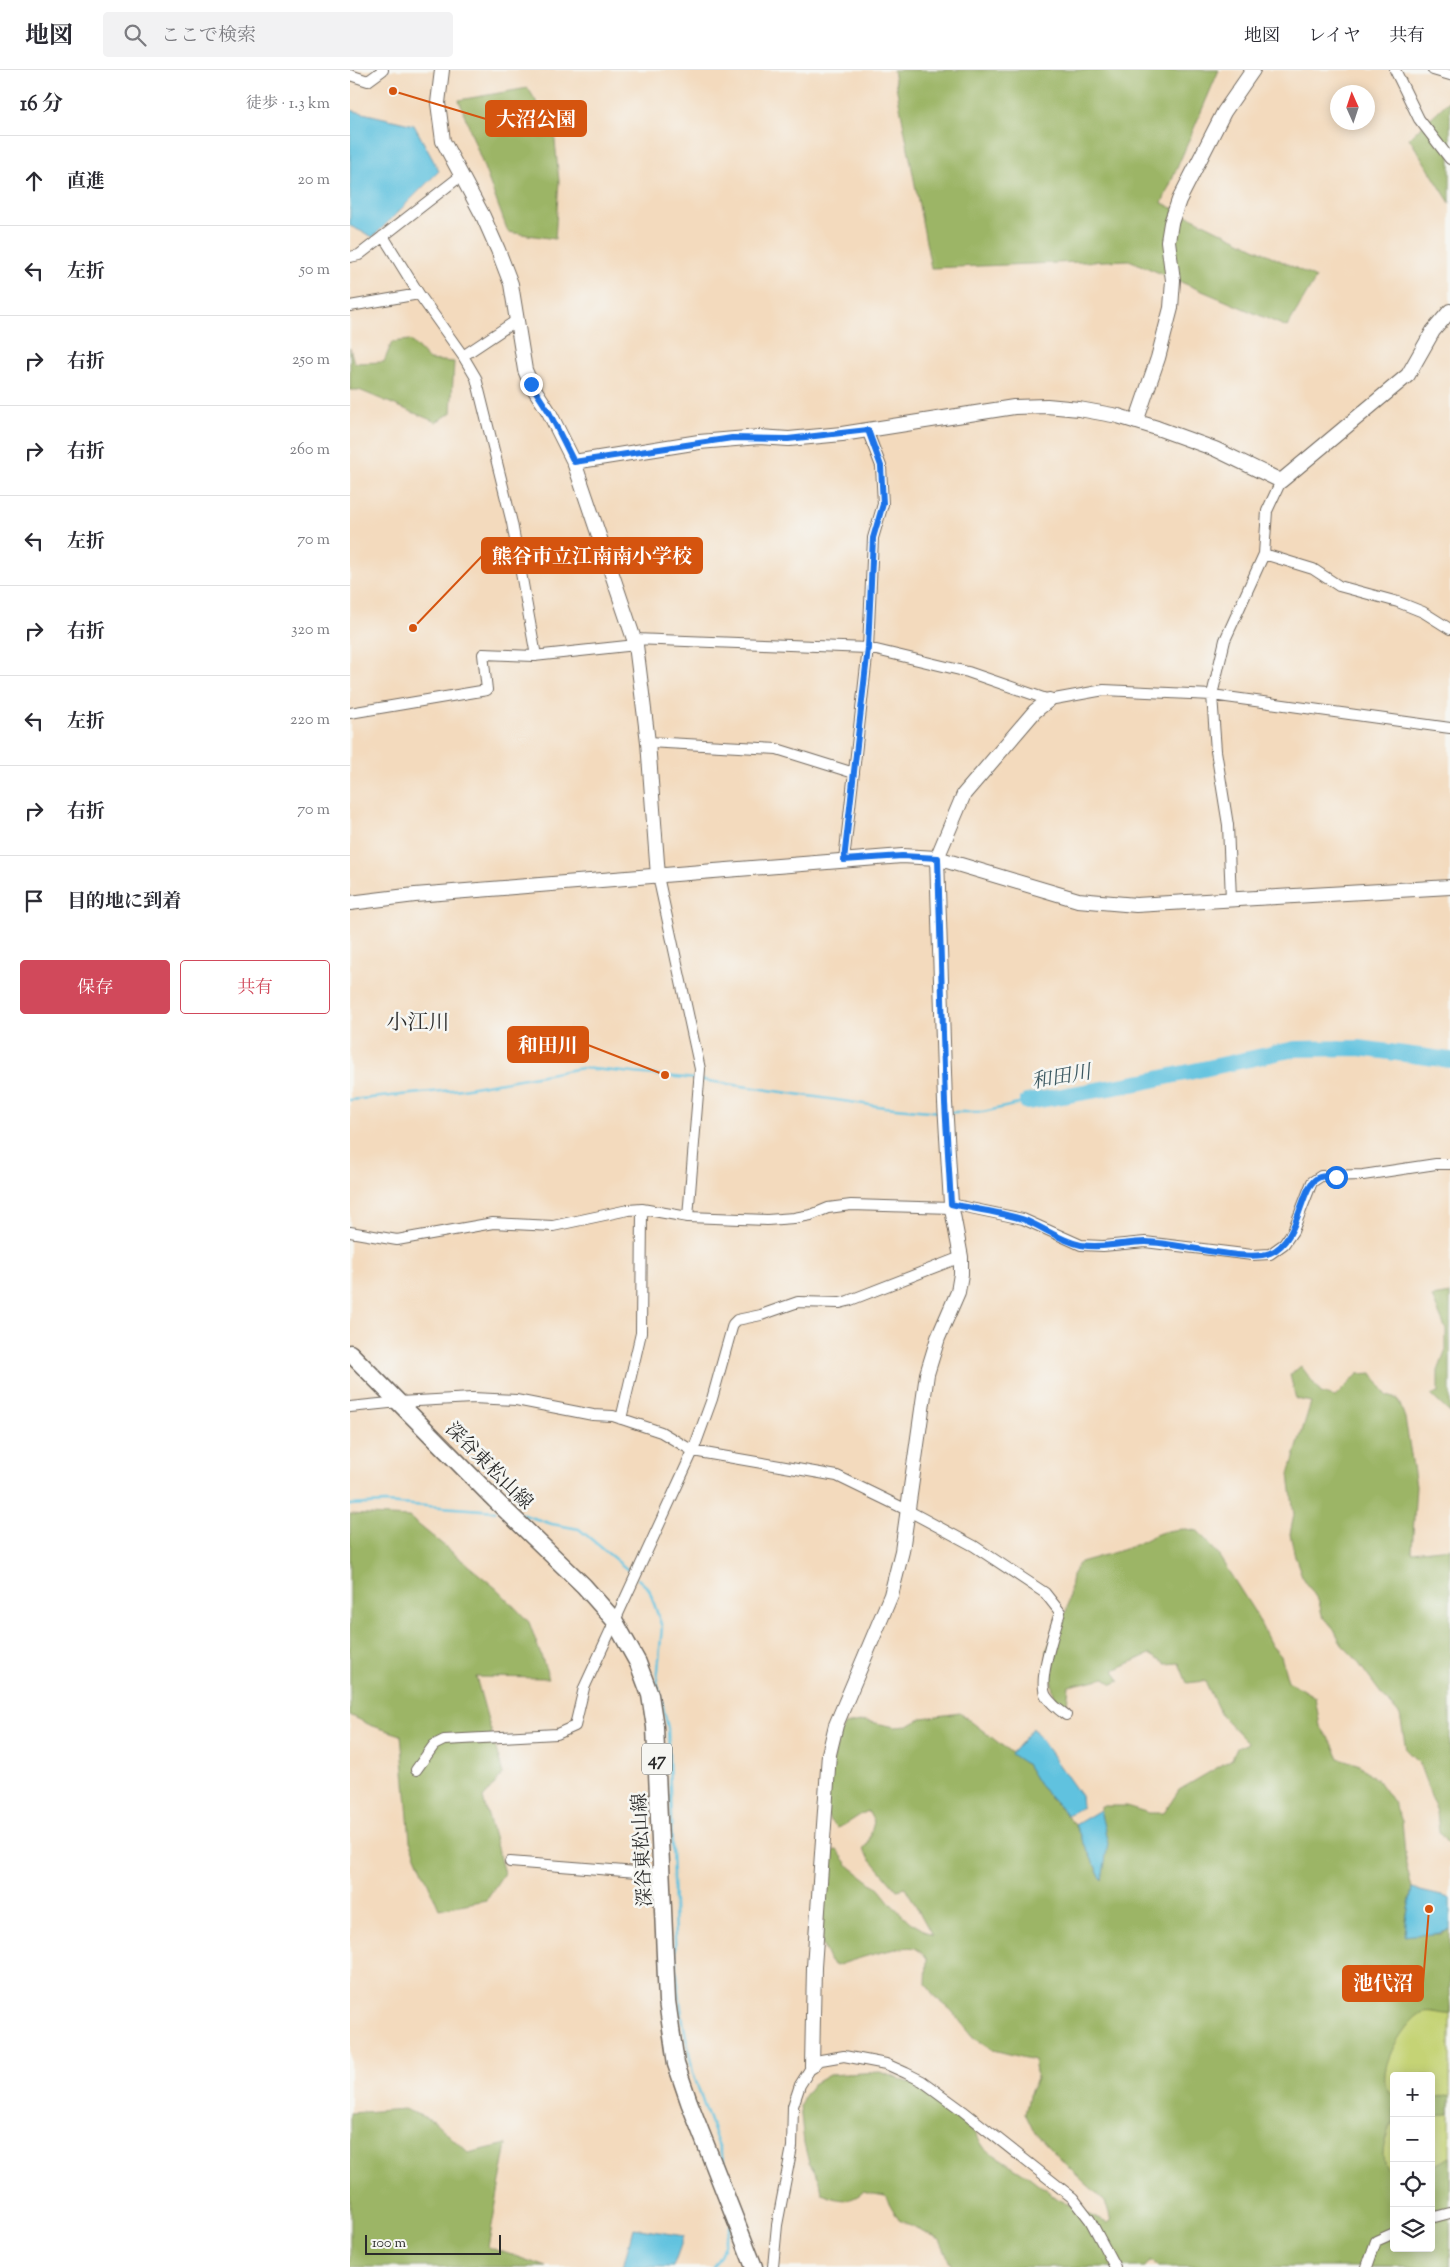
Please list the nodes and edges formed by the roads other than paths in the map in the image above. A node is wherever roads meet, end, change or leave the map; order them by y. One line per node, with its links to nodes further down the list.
1 (383, 70): 7 (street)
2 (442, 70): 10 (street)
3 (1253, 70): 18 (street)
4 (1395, 70): 9 (street)
5 (1433, 70): 8 (street)
6 (350, 75): 7 (street)
7 (361, 75)
8 (1450, 76)
9 (1450, 159)
10 (462, 175): 11 (street); 16 (street)
11 (383, 236): 12 (street); 13 (street)
12 (350, 256)
13 (419, 294): 14 (street); 17 (street)
14 (350, 306)
15 (1450, 312): 21 (street)
16 (517, 320): 17 (street); 20 (street)
17 (463, 356): 26 (street)
18 (1136, 422): 19 (street); 21 (street)
19 (868, 430): 20 (street); 25 (street)
20 (574, 462): 24 (street)
21 (1280, 481): 22 (street)
22 (1264, 554): 23 (street); 27 (street)
23 (1450, 629)
24 (635, 642): 25 (street); 26 (street); 31 (street)
25 (868, 648): 28 (street); 32 (street)
26 (536, 656): 29 (street)
27 (1212, 695): 28 (street); 30 (street); 37 (street)
28 (1049, 700): 33 (street)
29 (350, 713)
30 (1450, 728)
31 (648, 742): 32 (street); 35 (street)
32 (854, 773): 34 (street)
33 (938, 858): 34 (street); 37 (street); 40 (street)
34 (844, 860): 35 (street)
35 (658, 876): 38 (street); 42 (street)
36 (1450, 886): 37 (street)
37 (1231, 899)
38 (350, 903)
39 (1450, 1164): 40 (street)
40 (952, 1206): 42 (street); 44 (street)
41 (642, 1209): 42 (street); 43 (street); 48 (street)
42 (688, 1217)
43 (350, 1232)
44 (961, 1257): 49 (street); 50 (street)
45 (350, 1353): 46 (main road, 深谷東松山線 / 47)
46 (398, 1402): 47 (street); 48 (street); 51 (main road, 深谷東松山線 / 47)
47 (350, 1407)
48 (620, 1419): 49 (street)
49 (693, 1451): 50 (street); 51 (street)
50 (907, 1510): 52 (street); 56 (street)
51 (614, 1620): 53 (street); 55 (main road, 深谷東松山線 / 47)
52 (1066, 1715)
53 (416, 1770)
54 (510, 1862): 55 (street)
55 (662, 1874): 60 (main road, 深谷東松山線 / 47)
56 (812, 2066): 61 (street); 62 (street)
57 (1450, 2213): 58 (street)
58 (1435, 2217)
59 (1390, 2235): 63 (street)
60 (754, 2267)
61 (773, 2267)
62 (1115, 2267)
63 (1367, 2267)

